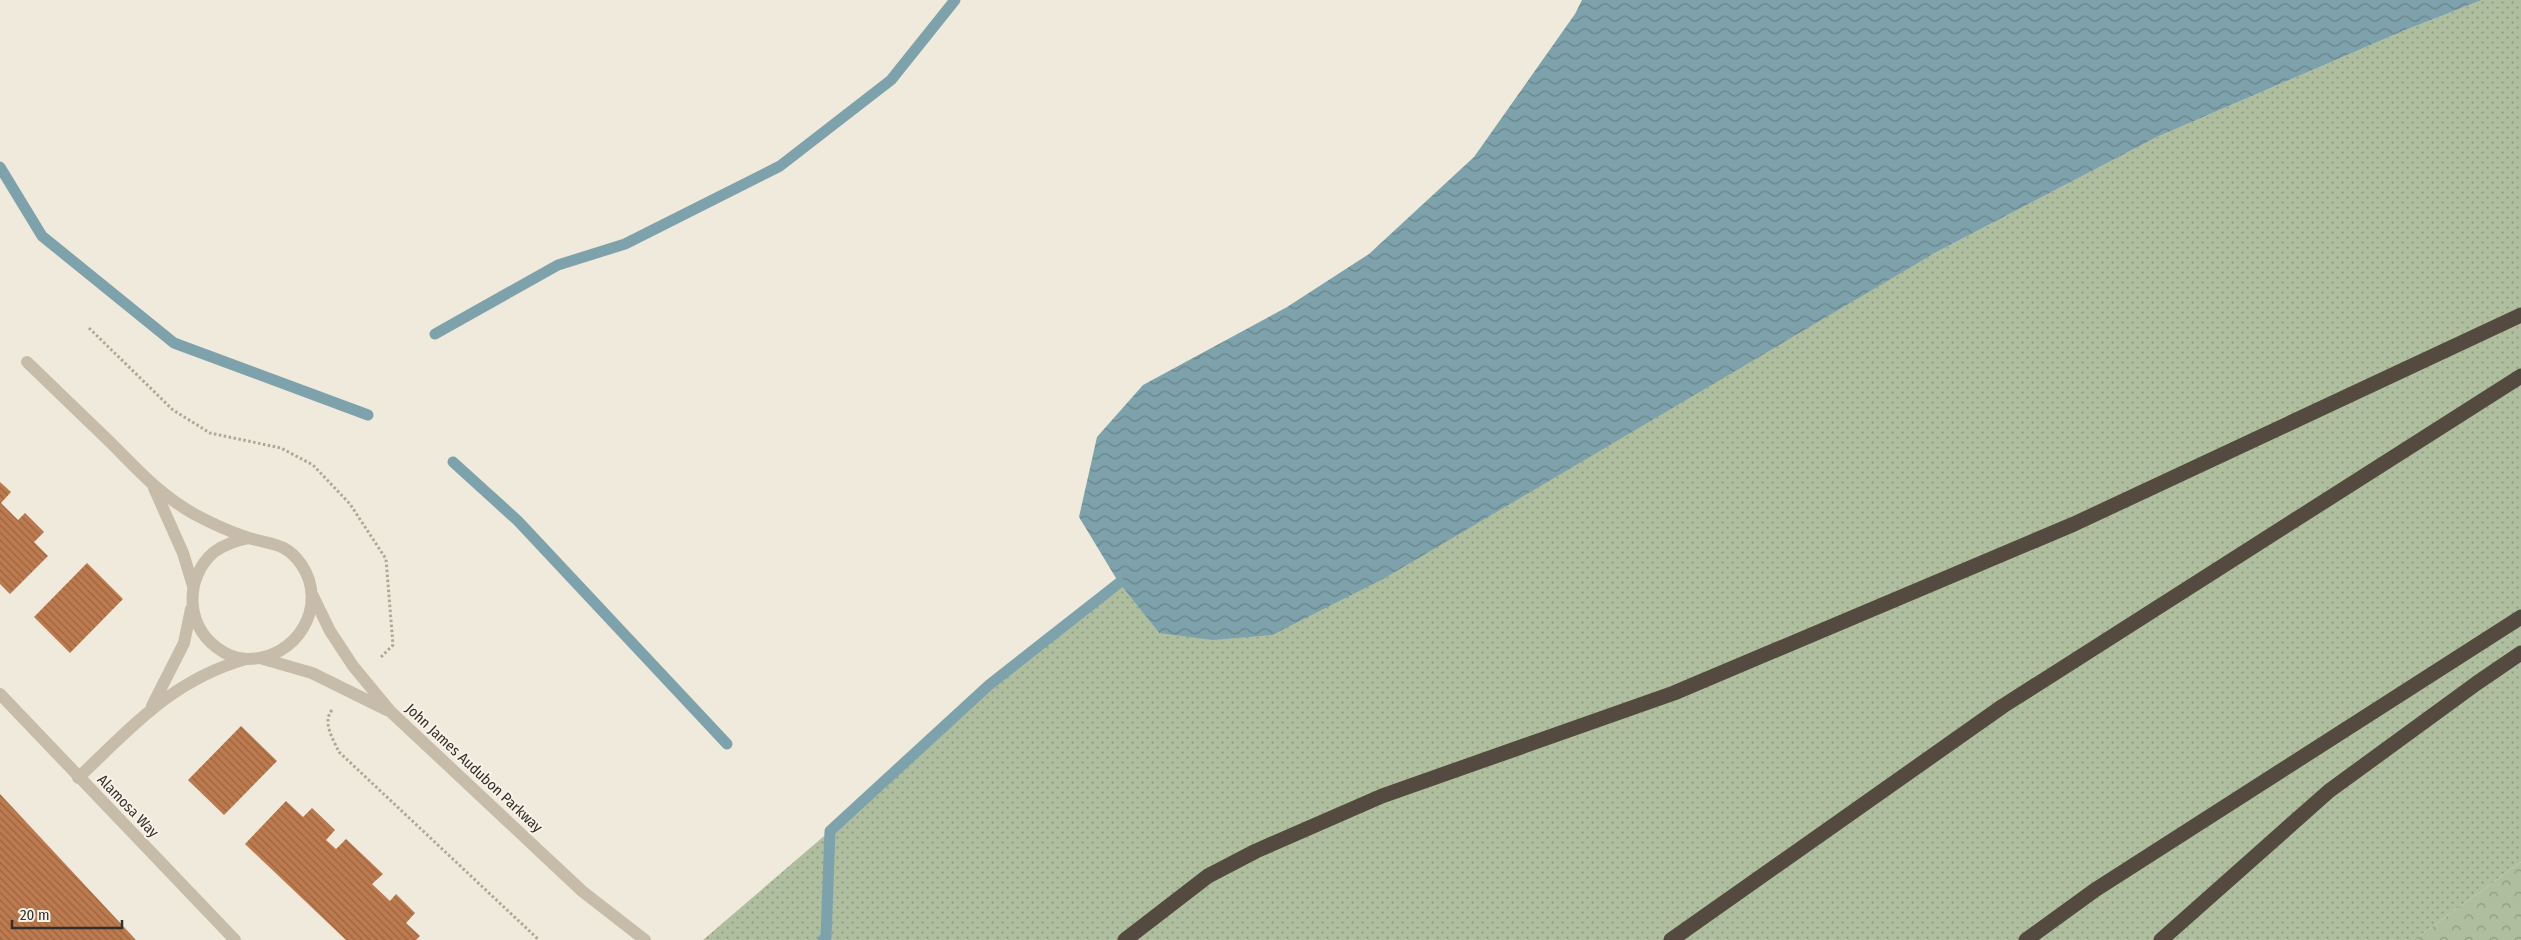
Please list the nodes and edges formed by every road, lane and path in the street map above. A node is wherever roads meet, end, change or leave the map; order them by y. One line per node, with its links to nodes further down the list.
1 (2521, 315): 19 (highway)
2 (26, 362): 4 (street)
3 (2521, 376): 20 (highway)
4 (154, 488): 5 (street); 6 (street)
5 (249, 538): 6 (street); 7 (street)
6 (193, 586): 8 (street)
7 (312, 592): 11 (street); 15 (street, John James Audubon Parkway)
8 (192, 606): 12 (street); 14 (street)
9 (2521, 617): 21 (highway)
10 (2521, 653): 22 (highway)
11 (260, 658): 12 (street); 15 (street)
12 (246, 659): 14 (street)
13 (0, 694): 16 (street, Alamosa Way)
14 (151, 708): 16 (street)
15 (392, 712): 18 (street, John James Audubon Parkway)
16 (78, 778): 17 (street, Alamosa Way)
17 (235, 940)
18 (645, 940)
19 (1125, 940)
20 (1670, 940)
21 (2026, 940)
22 (2161, 940)

